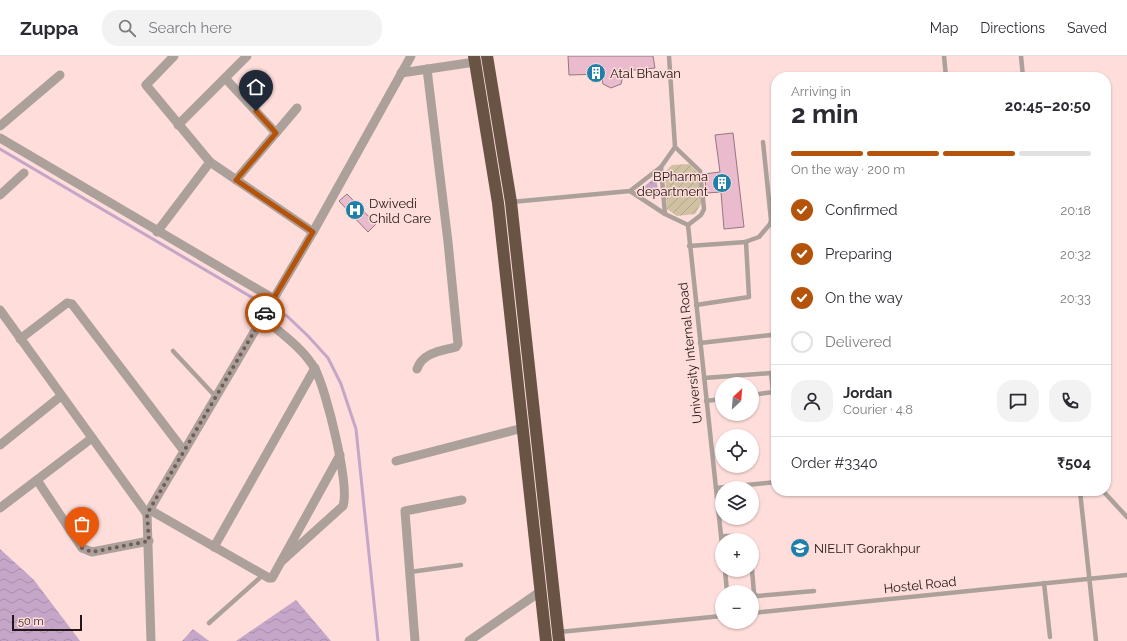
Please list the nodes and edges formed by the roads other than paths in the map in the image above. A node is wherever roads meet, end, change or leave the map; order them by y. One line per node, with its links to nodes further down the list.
1 (174, 56): 16 (street)
2 (247, 56): 14 (street)
3 (411, 56): 12 (street)
4 (487, 56): 28 (highway)
5 (669, 56): 21 (lane)
6 (944, 56): 10 (lane)
7 (1021, 56): 11 (lane)
8 (474, 59): 9 (street); 29 (highway)
9 (427, 69): 12 (street); 45 (street)
10 (946, 72)
11 (1023, 72)
12 (401, 73): 33 (street)
13 (60, 75): 17 (street)
14 (225, 78): 16 (street); 18 (street)
15 (297, 108): 18 (street)
16 (178, 124): 22 (street)
17 (0, 126)
18 (276, 133): 25 (street)
19 (0, 138): 32 (street)
20 (763, 142): 34 (lane)
21 (675, 147): 23 (lane); 31 (lane)
22 (210, 162): 25 (street); 32 (street)
23 (661, 167): 26 (lane); 30 (lane)
24 (24, 173): 27 (street)
25 (236, 180): 33 (street)
26 (630, 191): 28 (lane); 30 (lane)
27 (0, 195)
28 (511, 202): 29 (lane); 87 (highway)
29 (498, 203): 56 (highway)
30 (665, 214): 31 (lane)
31 (688, 226): 35 (lane, University Internal Road)
32 (157, 232): 36 (street)
33 (313, 232): 36 (street)
34 (745, 242): 35 (lane); 37 (lane)
35 (689, 246): 37 (lane, University Internal Road)
36 (273, 300): 39 (street)
37 (696, 305): 42 (lane, University Internal Road)
38 (0, 310): 41 (street)
39 (265, 314): 44 (street); 53 (street)
40 (771, 335): 42 (lane)
41 (20, 339): 52 (street); 59 (street)
42 (700, 343): 49 (lane, University Internal Road)
43 (173, 351): 53 (lane)
44 (315, 368): 60 (street); 73 (street)
45 (417, 369)
46 (771, 373): 48 (lane)
47 (715, 377): 49 (lane)
48 (717, 377)
49 (704, 378): 55 (lane, University Internal Road)
50 (771, 392): 51 (lane)
51 (759, 394)
52 (61, 396): 57 (street); 58 (street)
53 (216, 397): 59 (street)
54 (715, 400): 55 (lane)
55 (706, 401): 63 (lane, University Internal Road)
56 (523, 428): 61 (street); 82 (highway)
57 (92, 438): 62 (street); 70 (street)
58 (0, 445)
59 (184, 451): 70 (street)
60 (340, 456): 74 (street); 74 (street)
61 (396, 461)
62 (37, 480): 69 (street); 72 (street)
63 (715, 481)
64 (771, 482): 65 (lane)
65 (759, 484)
66 (1081, 496): 80 (lane)
67 (1108, 496): 71 (lane)
68 (462, 500): 76 (street)
69 (0, 508)
70 (148, 512): 72 (street); 73 (street)
71 (1127, 516)
72 (149, 541): 90 (street)
73 (214, 547): 77 (street)
74 (282, 561): 77 (street)
75 (461, 565): 76 (lane)
76 (410, 572): 91 (street)
77 (263, 575): 86 (lane)
78 (1127, 575): 80 (lane, Hostel Road)
79 (753, 577): 83 (lane)
80 (1090, 579): 81 (lane, Hostel Road); 93 (lane)
81 (1044, 583): 84 (lane, Hostel Road); 89 (lane)
82 (541, 591): 88 (highway); 92 (street)
83 (814, 591)
84 (759, 612)
85 (715, 617): 87 (lane)
86 (209, 622)
87 (558, 636): 88 (lane)
88 (546, 637)
89 (1050, 637)
90 (151, 641)
91 (415, 641)
92 (469, 641)
93 (1096, 641)

